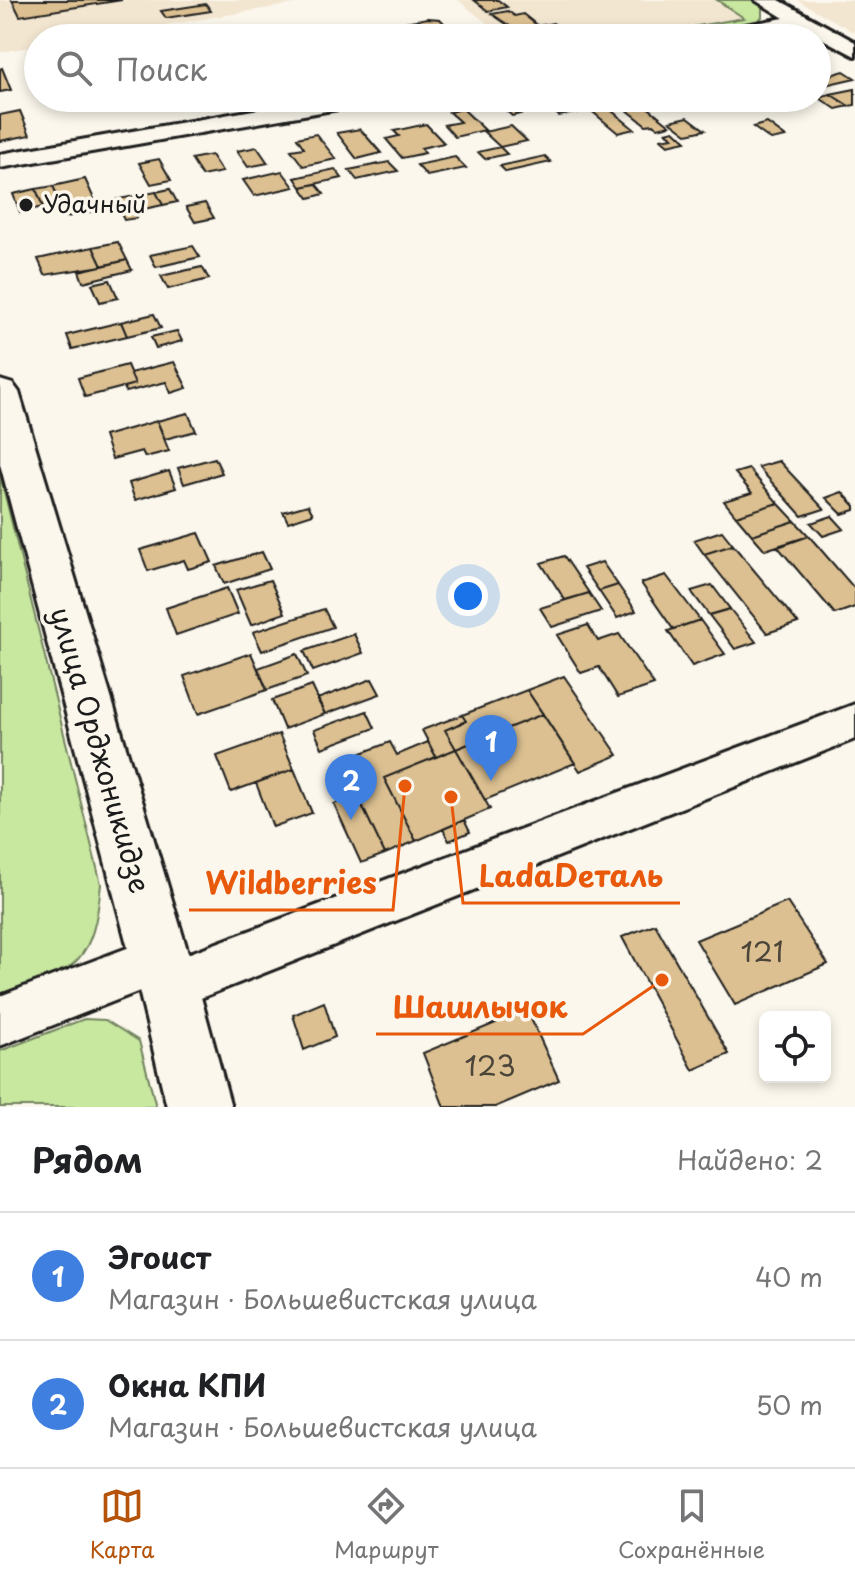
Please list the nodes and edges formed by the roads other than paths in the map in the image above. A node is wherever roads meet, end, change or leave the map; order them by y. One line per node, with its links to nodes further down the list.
1 (765, 0): 2 (street)
2 (803, 21): 3 (street); 4 (street)
3 (786, 24)
4 (808, 24)
5 (831, 37): 6 (street)
6 (855, 50)
7 (281, 112): 8 (street)
8 (0, 161)
9 (0, 392): 10 (main road, улица Орджоникидзе)
10 (7, 444): 12 (main road, улица Орджоникидзе)
11 (855, 721): 12 (street)
12 (164, 973): 13 (street); 14 (main road, улица Орджоникидзе)
13 (0, 1021)
14 (199, 1107)

